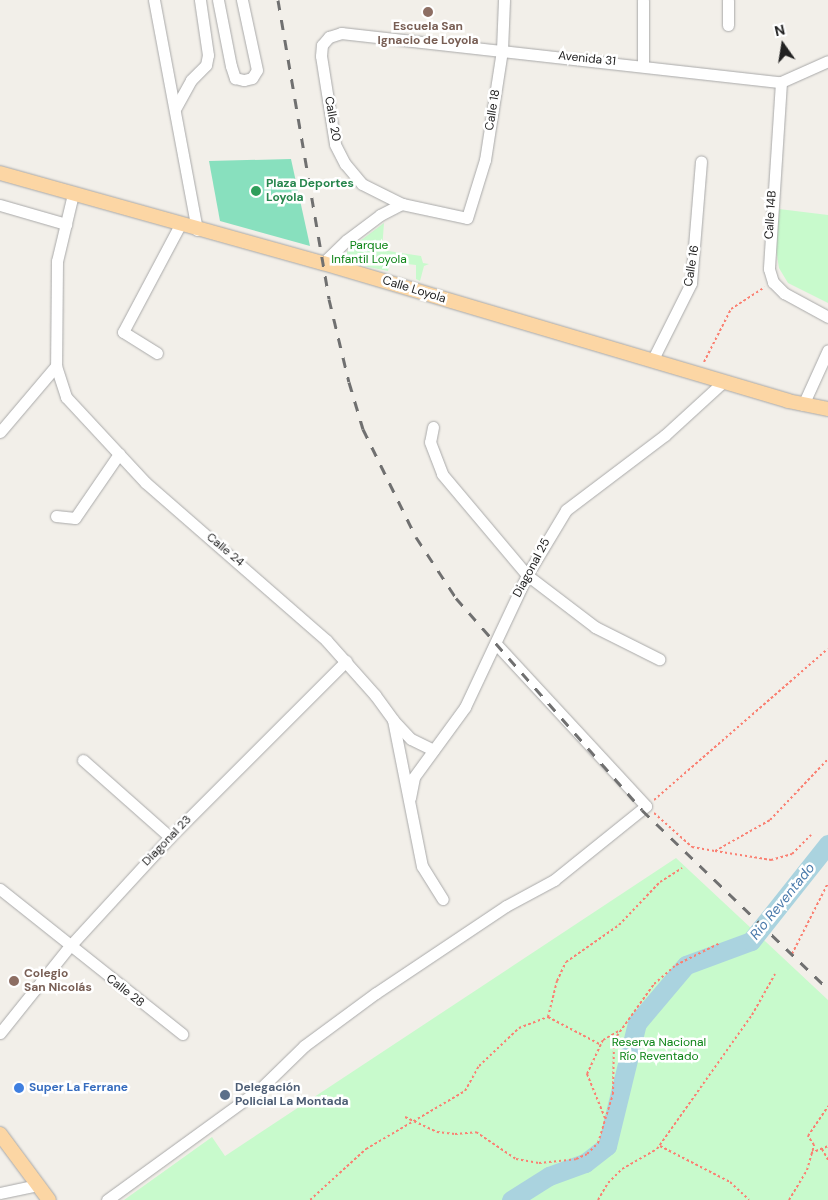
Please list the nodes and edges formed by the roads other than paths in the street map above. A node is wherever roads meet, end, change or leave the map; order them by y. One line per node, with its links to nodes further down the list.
1 (154, 0): 14 (street)
2 (200, 0): 14 (street)
3 (218, 0): 4 (street)
4 (242, 0)
5 (504, 0): 10 (street, Calle 18)
6 (643, 0): 12 (street)
7 (728, 0): 8 (street)
8 (728, 25)
9 (341, 33): 10 (street, Avenida 31); 18 (street, Calle 20)
10 (502, 50): 12 (street, Avenida 31); 20 (street, Calle 18)
11 (828, 61): 13 (street)
12 (643, 64): 13 (street, Avenida 31)
13 (781, 82): 25 (street, Calle 14B)
14 (175, 110): 23 (street)
15 (701, 161): 28 (street, Calle 16)
16 (0, 173): 17 (main road, Calle Loyola)
17 (73, 194): 21 (street, Calle 24); 22 (main road, Calle Loyola)
18 (402, 204): 20 (street, Calle 20); 24 (street)
19 (0, 205): 21 (street)
20 (467, 218)
21 (66, 224): 29 (street, Calle 24)
22 (180, 225): 23 (main road, Calle Loyola); 27 (street)
23 (197, 230): 24 (main road, Calle Loyola)
24 (323, 263): 28 (main road, Calle Loyola)
25 (828, 317)
26 (828, 350): 31 (street)
27 (157, 354)
28 (652, 361): 30 (main road, Calle Loyola)
29 (56, 366): 34 (street); 35 (street, Calle 24)
30 (723, 382): 31 (main road, Calle Loyola); 37 (street, Diagonal 25)
31 (803, 405): 32 (main road, Calle Loyola)
32 (828, 409)
33 (433, 427): 37 (street)
34 (0, 432)
35 (119, 454): 36 (street); 40 (street, Calle 24)
36 (56, 516)
37 (527, 575): 38 (street, Diagonal 25); 39 (street)
38 (496, 644): 42 (street, Diagonal 25); 55 (street)
39 (659, 659)
40 (346, 661): 41 (street, Calle 24); 45 (street, Diagonal 23)
41 (392, 720): 42 (street); 44 (street, Calle 24)
42 (434, 750): 44 (street, Diagonal 25)
43 (83, 760): 45 (street)
44 (408, 805): 47 (street, Calle 24)
45 (170, 837): 48 (street, Diagonal 23)
46 (0, 889): 48 (street, Calle 28)
47 (442, 900)
48 (69, 947): 49 (street, Diagonal 23); 50 (street, Calle 28)
49 (0, 1033)
50 (182, 1034)
51 (0, 1134): 52 (main road)
52 (38, 1185): 53 (street); 54 (main road)
53 (0, 1193)
54 (49, 1200)
55 (107, 1200)

